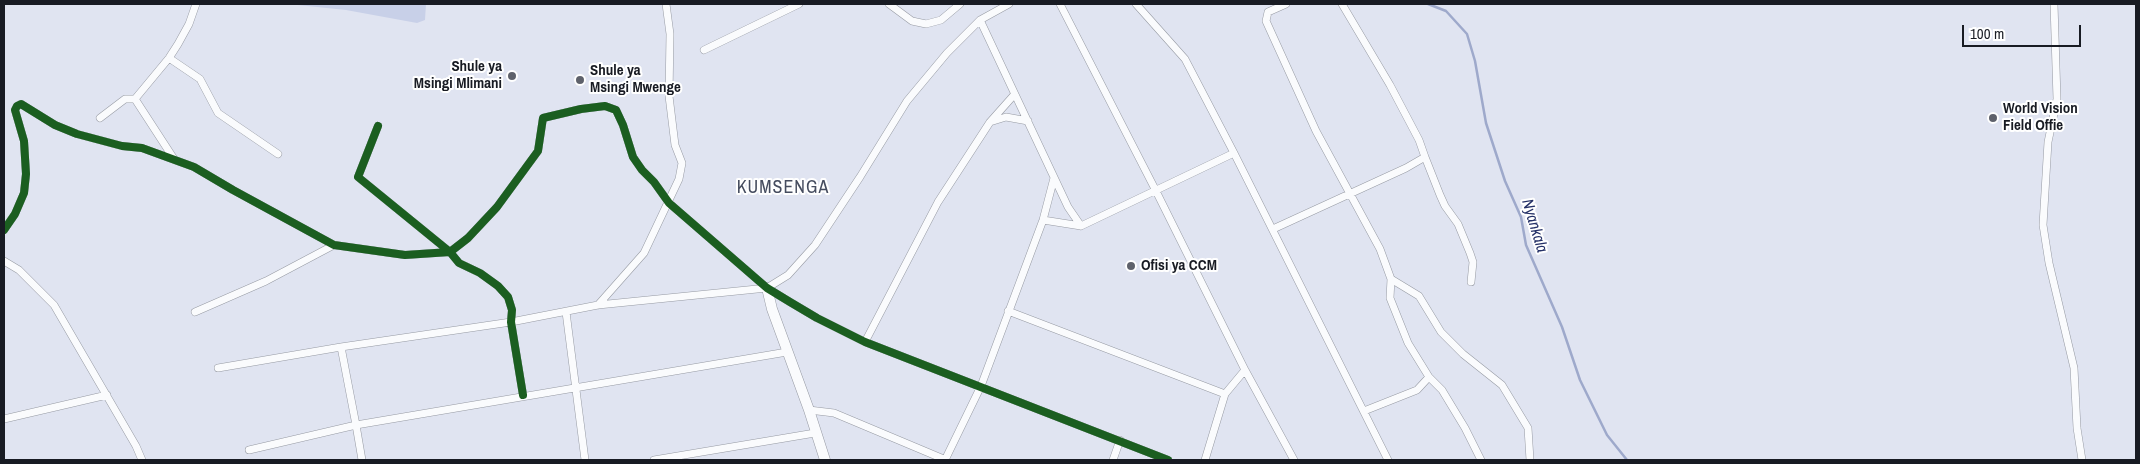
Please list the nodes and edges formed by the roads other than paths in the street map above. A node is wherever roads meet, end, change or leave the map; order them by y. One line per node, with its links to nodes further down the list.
1 (196, 4): 15 (street)
2 (666, 4): 29 (street)
3 (799, 4): 14 (street)
4 (889, 4): 5 (street)
5 (960, 4)
6 (1009, 4): 12 (street)
7 (1060, 4): 27 (street)
8 (1136, 4): 22 (street)
9 (1286, 4): 28 (street)
10 (1342, 4): 24 (street)
11 (2054, 4): 76 (street)
12 (996, 6): 13 (street)
13 (980, 20): 16 (street); 39 (street)
14 (704, 50)
15 (169, 58): 17 (street); 23 (street)
16 (1014, 94): 19 (street); 20 (street)
17 (135, 99): 18 (street); 25 (street)
18 (100, 118)
19 (1028, 121): 20 (street); 26 (street)
20 (990, 122): 45 (street)
21 (378, 126): 35 (street)
22 (1234, 153): 27 (street); 33 (street)
23 (278, 154)
24 (1425, 157): 28 (street); 38 (street)
25 (174, 159): 32 (street); 34 (street)
26 (1054, 178): 30 (street); 31 (street)
27 (1156, 191): 31 (street); 49 (street)
28 (1350, 194): 33 (street); 37 (street)
29 (669, 204): 35 (street); 39 (street); 40 (street)
30 (1043, 220): 31 (street); 41 (street)
31 (1081, 226)
32 (4, 230)
33 (1273, 230): 57 (street)
34 (334, 245): 35 (street); 42 (street)
35 (450, 252): 44 (street)
36 (4, 261): 54 (street)
37 (1391, 279): 50 (street); 75 (street)
38 (1471, 282)
39 (767, 288): 40 (street); 45 (street); 47 (street)
40 (598, 305): 43 (street)
41 (1008, 311): 51 (street); 53 (street)
42 (195, 312)
43 (566, 312): 44 (street); 52 (street)
44 (511, 322): 46 (street); 55 (street)
45 (865, 342): 51 (street)
46 (341, 347): 48 (street); 59 (street)
47 (787, 352): 52 (street); 56 (street)
48 (218, 368)
49 (1245, 370): 53 (street); 72 (street)
50 (1428, 376): 57 (street); 74 (street)
51 (981, 386): 61 (street); 68 (street)
52 (575, 387): 55 (street); 65 (street)
53 (1225, 394): 71 (street)
54 (106, 395): 58 (street); 63 (street)
55 (523, 395): 59 (street)
56 (809, 410): 60 (street); 68 (street)
57 (1364, 411): 73 (street)
58 (4, 419)
59 (356, 425): 62 (street); 64 (street)
60 (815, 432): 66 (street); 67 (street)
61 (1120, 440): 69 (street); 70 (street)
62 (249, 450)
63 (142, 460)
64 (362, 460)
65 (585, 460)
66 (654, 460)
67 (825, 460)
68 (946, 460)
69 (1114, 460)
70 (1168, 460)
71 (1205, 460)
72 (1294, 460)
73 (1388, 460)
74 (1481, 460)
75 (1530, 460)
76 (2082, 460)

